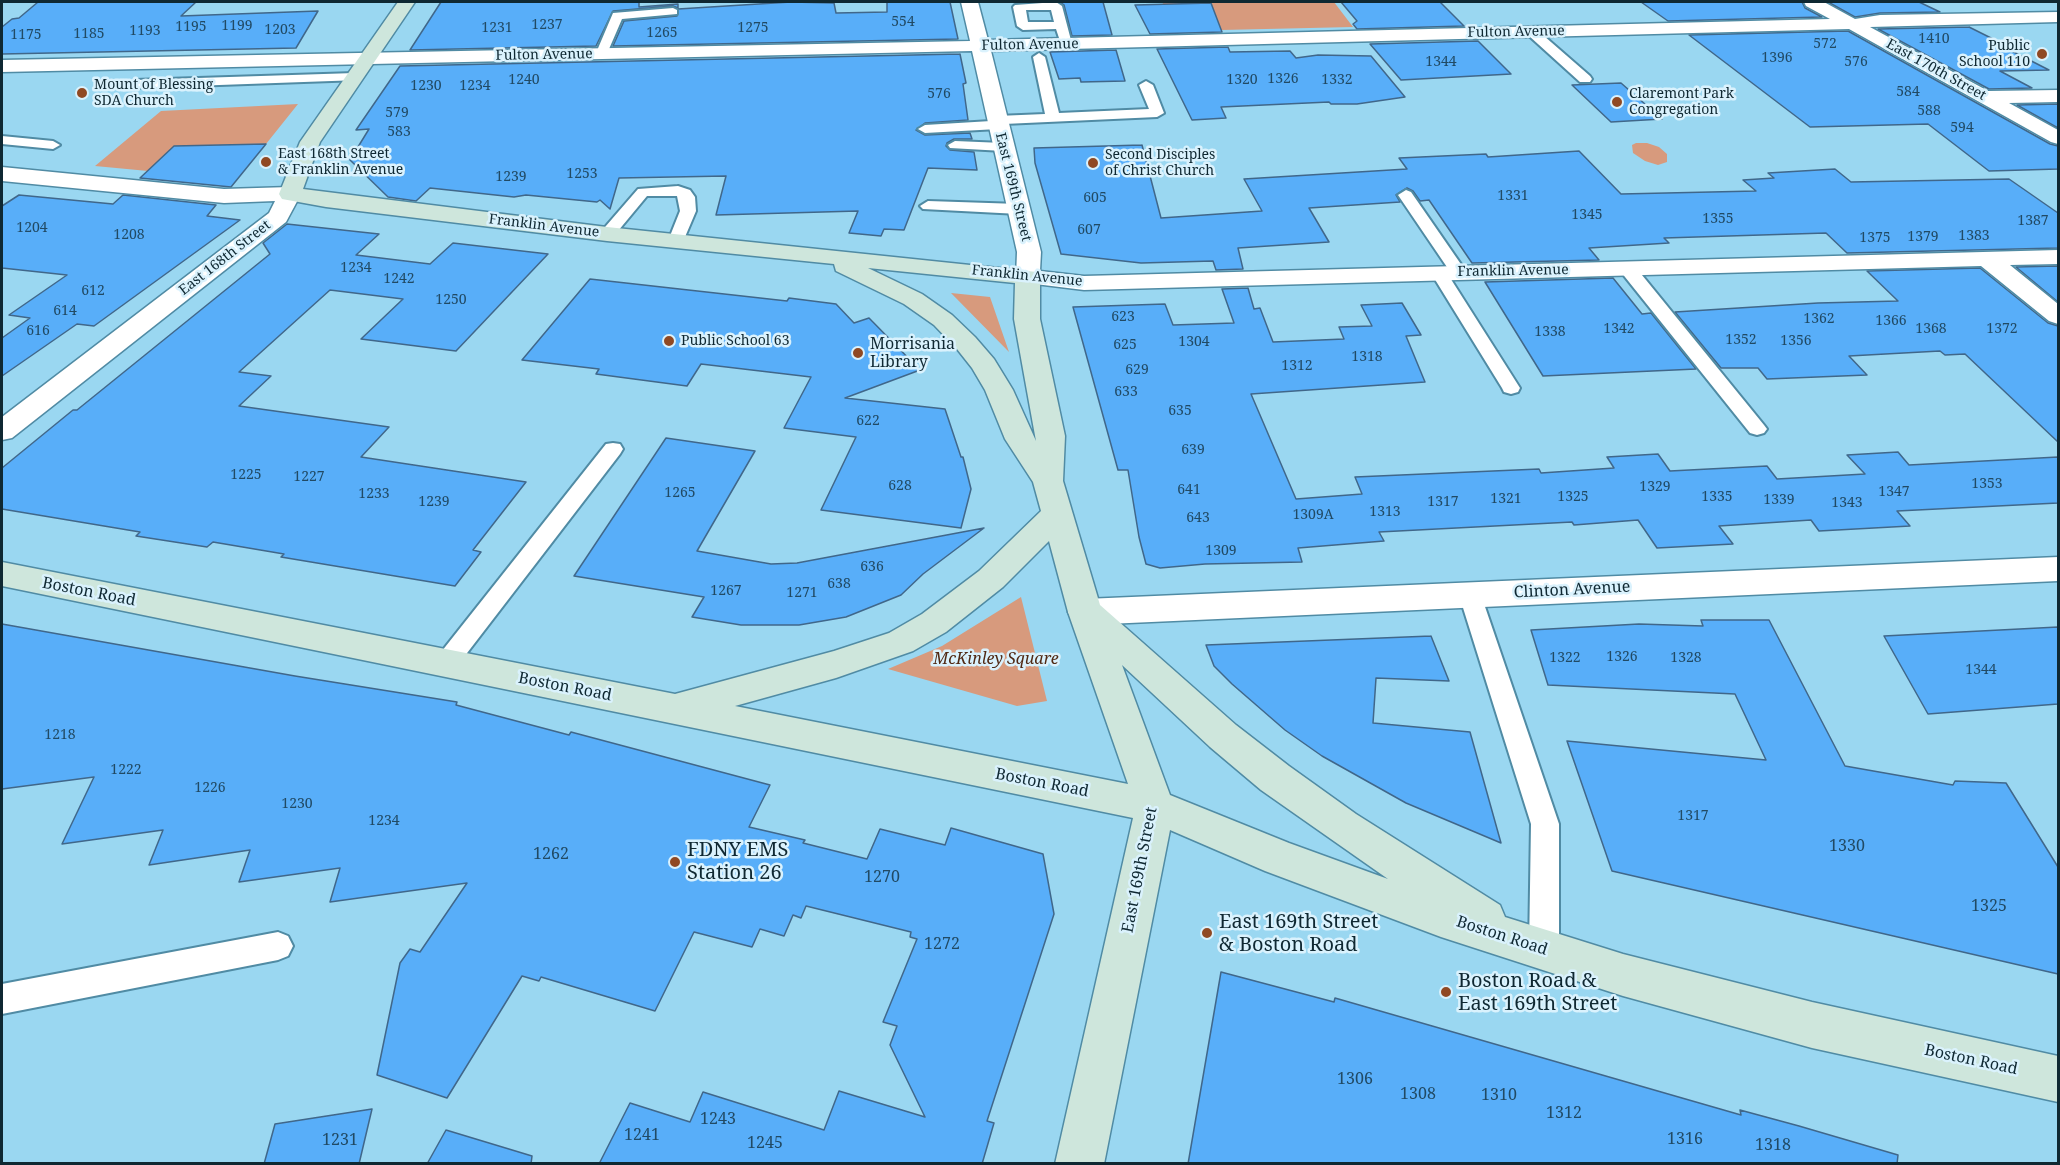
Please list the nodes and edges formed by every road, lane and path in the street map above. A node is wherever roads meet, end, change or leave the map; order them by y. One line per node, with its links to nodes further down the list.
1 (406, 2): 13 (street, East 168th Street)
2 (970, 2): 10 (street, East 169th Street)
3 (1812, 2): 6 (street, East 170th Street)
4 (673, 12): 11 (lane)
5 (2058, 17): 6 (street, Fulton Avenue)
6 (1854, 24): 8 (street, Fulton Avenue); 20 (street, East 170th Street)
7 (1061, 25): 9 (lane)
8 (1532, 32): 9 (street, Fulton Avenue); 16 (lane)
9 (1066, 44): 10 (street, Fulton Avenue)
10 (979, 46): 11 (street, Fulton Avenue); 22 (street, East 169th Street)
11 (602, 53): 13 (street, Fulton Avenue)
12 (1039, 57): 21 (lane)
13 (366, 58): 14 (street, Fulton Avenue); 15 (street, East 168th Street)
14 (2, 66)
15 (356, 77): 17 (lane); 30 (street, East 168th Street)
16 (1585, 79)
17 (135, 84)
18 (1146, 85): 21 (lane)
19 (2058, 96): 20 (street)
20 (1984, 97): 24 (street, East 170th Street)
21 (1053, 118): 22 (lane)
22 (997, 122): 23 (lane); 28 (street, East 169th Street)
23 (925, 129)
24 (2058, 138)
25 (2, 140): 26 (lane)
26 (53, 145)
27 (955, 145): 28 (lane)
28 (1004, 147): 33 (street, East 169th Street)
29 (2, 174): 30 (street, Franklin Avenue)
30 (290, 194): 34 (street, Franklin Avenue); 45 (street, East 168th Street)
31 (1406, 195): 40 (lane)
32 (928, 206): 33 (lane)
33 (1019, 209): 41 (street, East 169th Street)
34 (607, 234): 35 (street, Franklin Avenue); 35 (lane)
35 (676, 241): 36 (street, Franklin Avenue)
36 (821, 256): 41 (street, Franklin Avenue); 47 (street, East 169th Street)
37 (2058, 257): 38 (street, Franklin Avenue)
38 (1987, 259): 39 (street, Franklin Avenue); 42 (street)
39 (1627, 268): 40 (street, Franklin Avenue); 44 (lane)
40 (1449, 273): 41 (street, Franklin Avenue); 43 (lane)
41 (1028, 277): 47 (street, East 169th Street)
42 (2058, 316)
43 (1511, 388)
44 (1757, 429)
45 (2, 431)
46 (613, 449): 53 (lane)
47 (1048, 481): 48 (street, East 169th Street)
48 (1057, 514): 52 (street, East 169th Street); 54 (street)
49 (2058, 570): 51 (street, Clinton Avenue)
50 (2, 574): 53 (street, Boston Road)
51 (1470, 595): 52 (street, Clinton Avenue); 57 (lane)
52 (1085, 612): 55 (street, East 169th Street); 57 (street)
53 (446, 663): 54 (street, Boston Road)
54 (673, 709): 55 (street, Boston Road)
55 (1155, 806): 57 (street, Boston Road); 60 (street, East 169th Street)
56 (278, 946): 58 (lane)
57 (1533, 946): 59 (street, Boston Road)
58 (2, 999)
59 (2058, 1079)
60 (1080, 1164)

